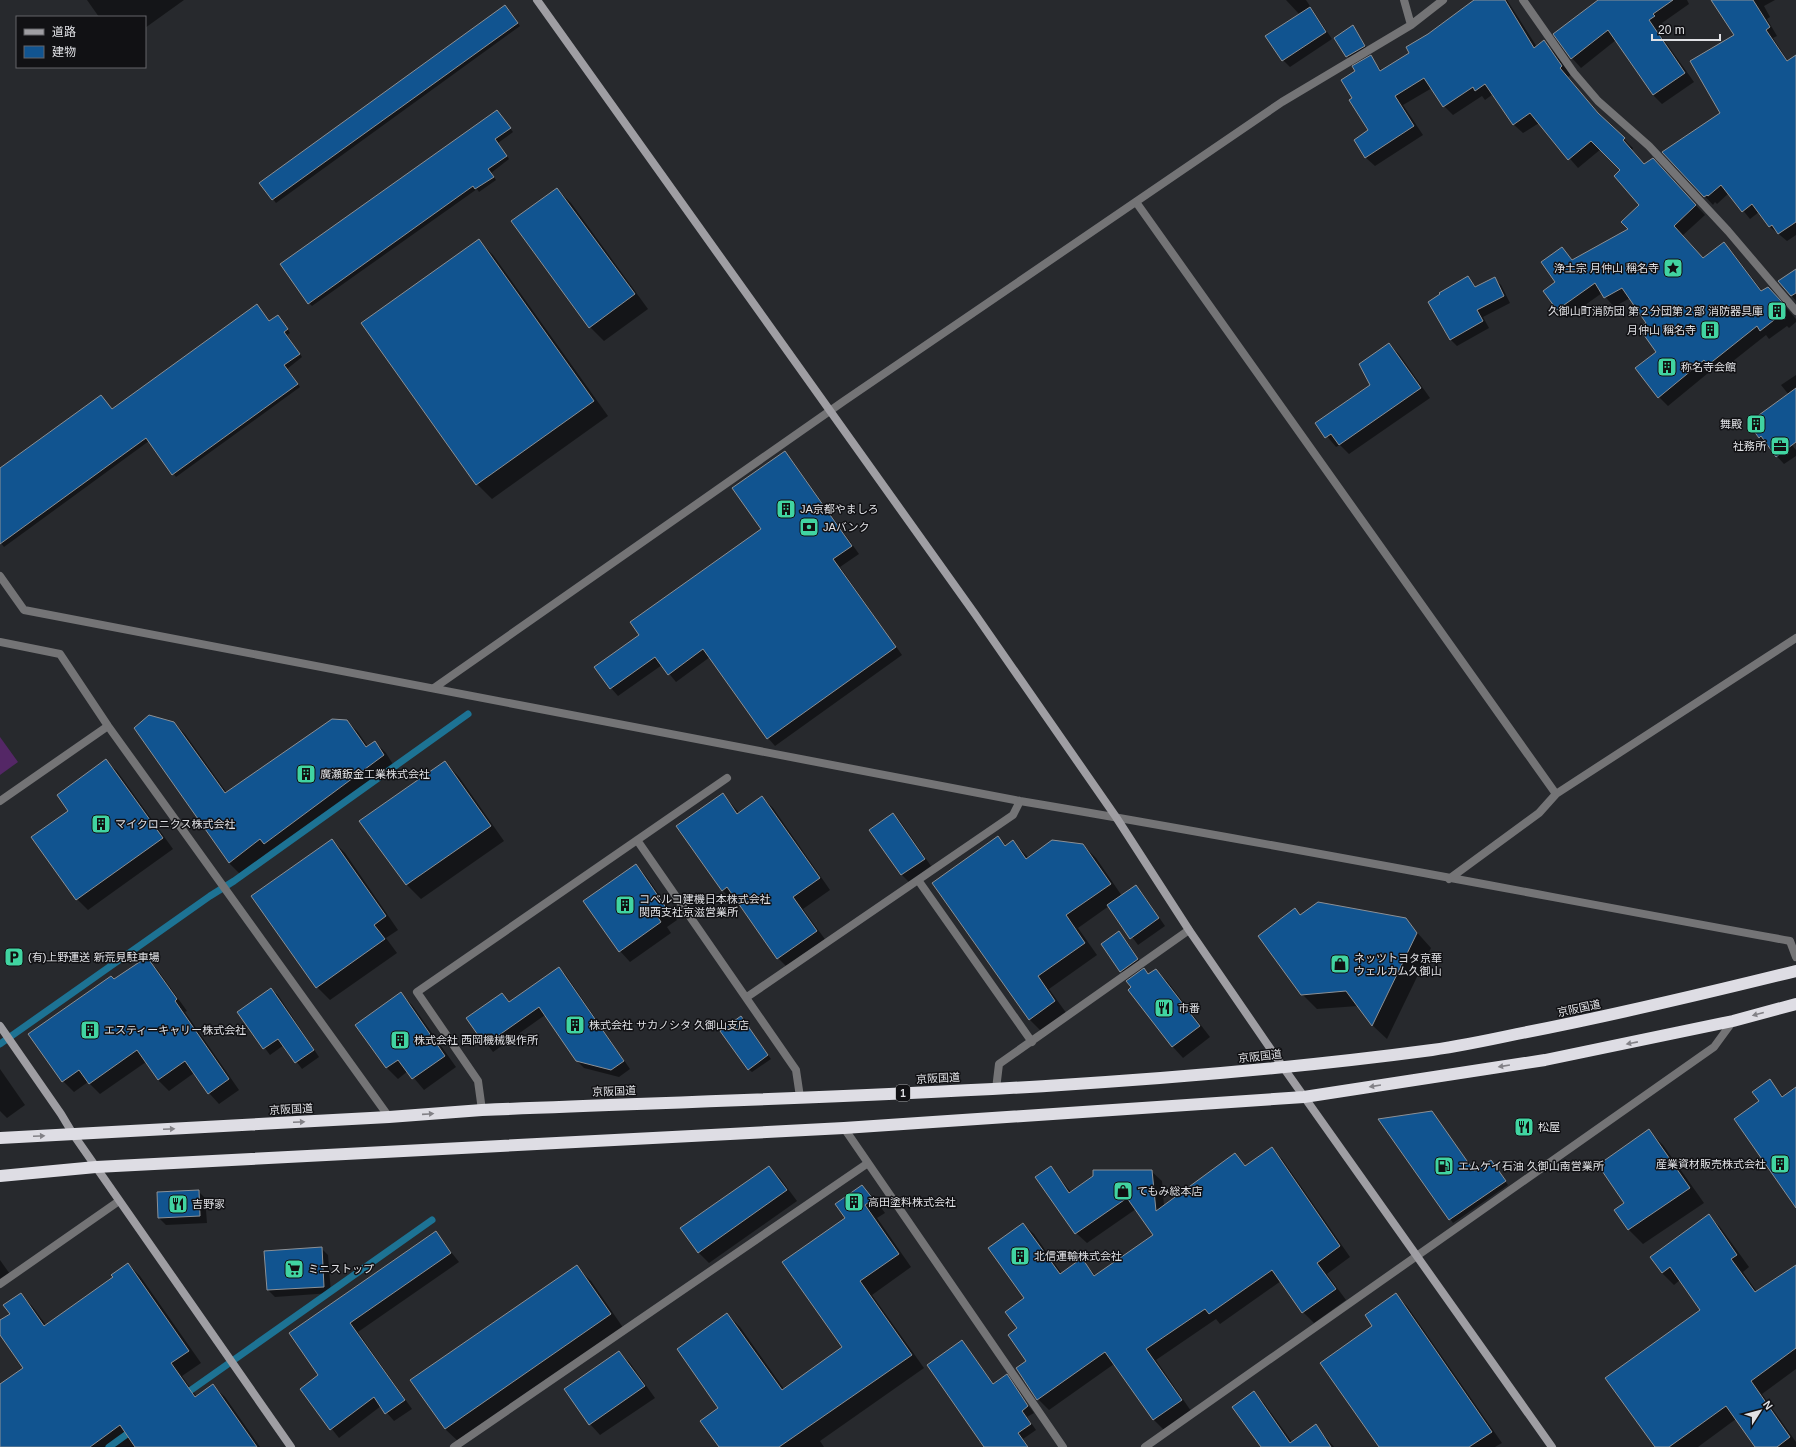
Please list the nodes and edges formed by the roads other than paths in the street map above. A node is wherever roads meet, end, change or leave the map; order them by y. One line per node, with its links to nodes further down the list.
1 (537, 0): 8 (street)
2 (1404, 0): 5 (street)
3 (1443, 0): 5 (street)
4 (1523, 0): 7 (street)
5 (1411, 25): 6 (street)
6 (1136, 202): 8 (street); 15 (street)
7 (1796, 311)
8 (830, 411): 12 (street); 18 (street)
9 (0, 576): 12 (street)
10 (1796, 638): 15 (street)
11 (0, 642): 13 (street)
12 (434, 688): 16 (street)
13 (108, 726): 17 (street); 35 (street)
14 (727, 778): 19 (street)
15 (1556, 794): 20 (street)
16 (1020, 800): 18 (street); 21 (street)
17 (0, 801)
18 (1116, 817): 20 (street); 22 (street)
19 (637, 840): 25 (street); 34 (street)
20 (1449, 879): 23 (street)
21 (918, 880): 25 (street); 29 (street)
22 (1189, 930): 29 (street); 30 (street)
23 (1796, 957)
24 (1796, 971): 30 (highway, 京阪国道 / 1)
25 (747, 997): 32 (street)
26 (1796, 1004): 27 (highway, one-way to 27)
27 (1733, 1021): 33 (highway, one-way to 33); 43 (street)
28 (0, 1026): 37 (street)
29 (1032, 1042): 31 (street)
30 (1283, 1067): 31 (highway, 京阪国道 / 1); 33 (street)
31 (996, 1089): 32 (highway, 京阪国道 / 1)
32 (800, 1097): 34 (highway, 京阪国道 / 1)
33 (1304, 1097): 36 (highway); 43 (street)
34 (482, 1110): 35 (highway, 京阪国道 / 1, one-way to 34)
35 (389, 1117): 37 (highway, 京阪国道 / 1, one-way to 35)
36 (844, 1128): 39 (street); 40 (highway)
37 (73, 1134): 38 (highway, 京阪国道 / 1, one-way to 37); 40 (street)
38 (0, 1138)
39 (868, 1163): 46 (street); 47 (street)
40 (96, 1167): 41 (highway); 42 (street)
41 (0, 1176)
42 (119, 1201): 44 (street); 45 (street)
43 (1417, 1256): 48 (street); 49 (street)
44 (0, 1284)
45 (291, 1447)
46 (454, 1447)
47 (1063, 1447)
48 (1145, 1447)
49 (1552, 1447)

